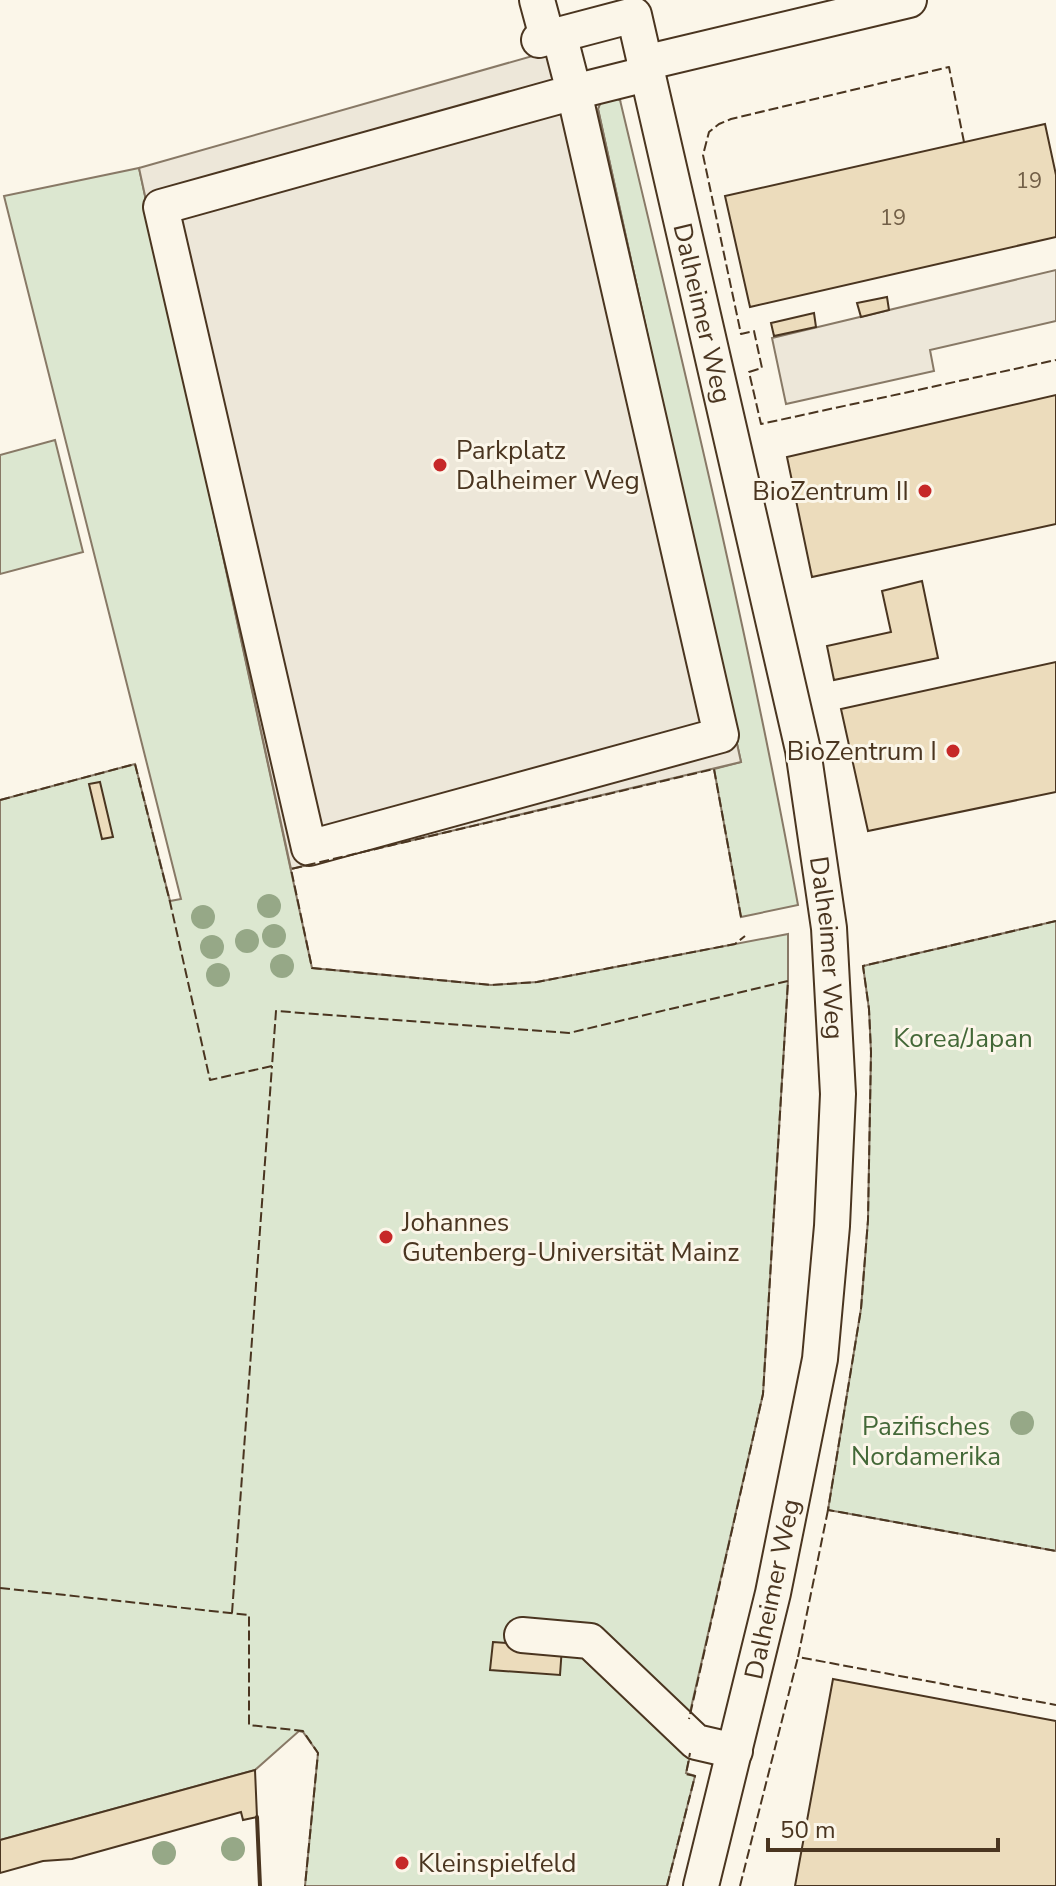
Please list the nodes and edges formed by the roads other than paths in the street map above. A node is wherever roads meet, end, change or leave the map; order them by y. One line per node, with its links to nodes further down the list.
1 (537, 0): 3 (street)
2 (909, 0): 4 (street)
3 (549, 37): 4 (street, Dalheimer Weg); 5 (street)
4 (645, 69): 5 (street); 7 (street, Dalheimer Weg)
5 (574, 92): 5 (street)
6 (522, 1635): 7 (street)
7 (735, 1751): 8 (street, Dalheimer Weg)
8 (701, 1886)

